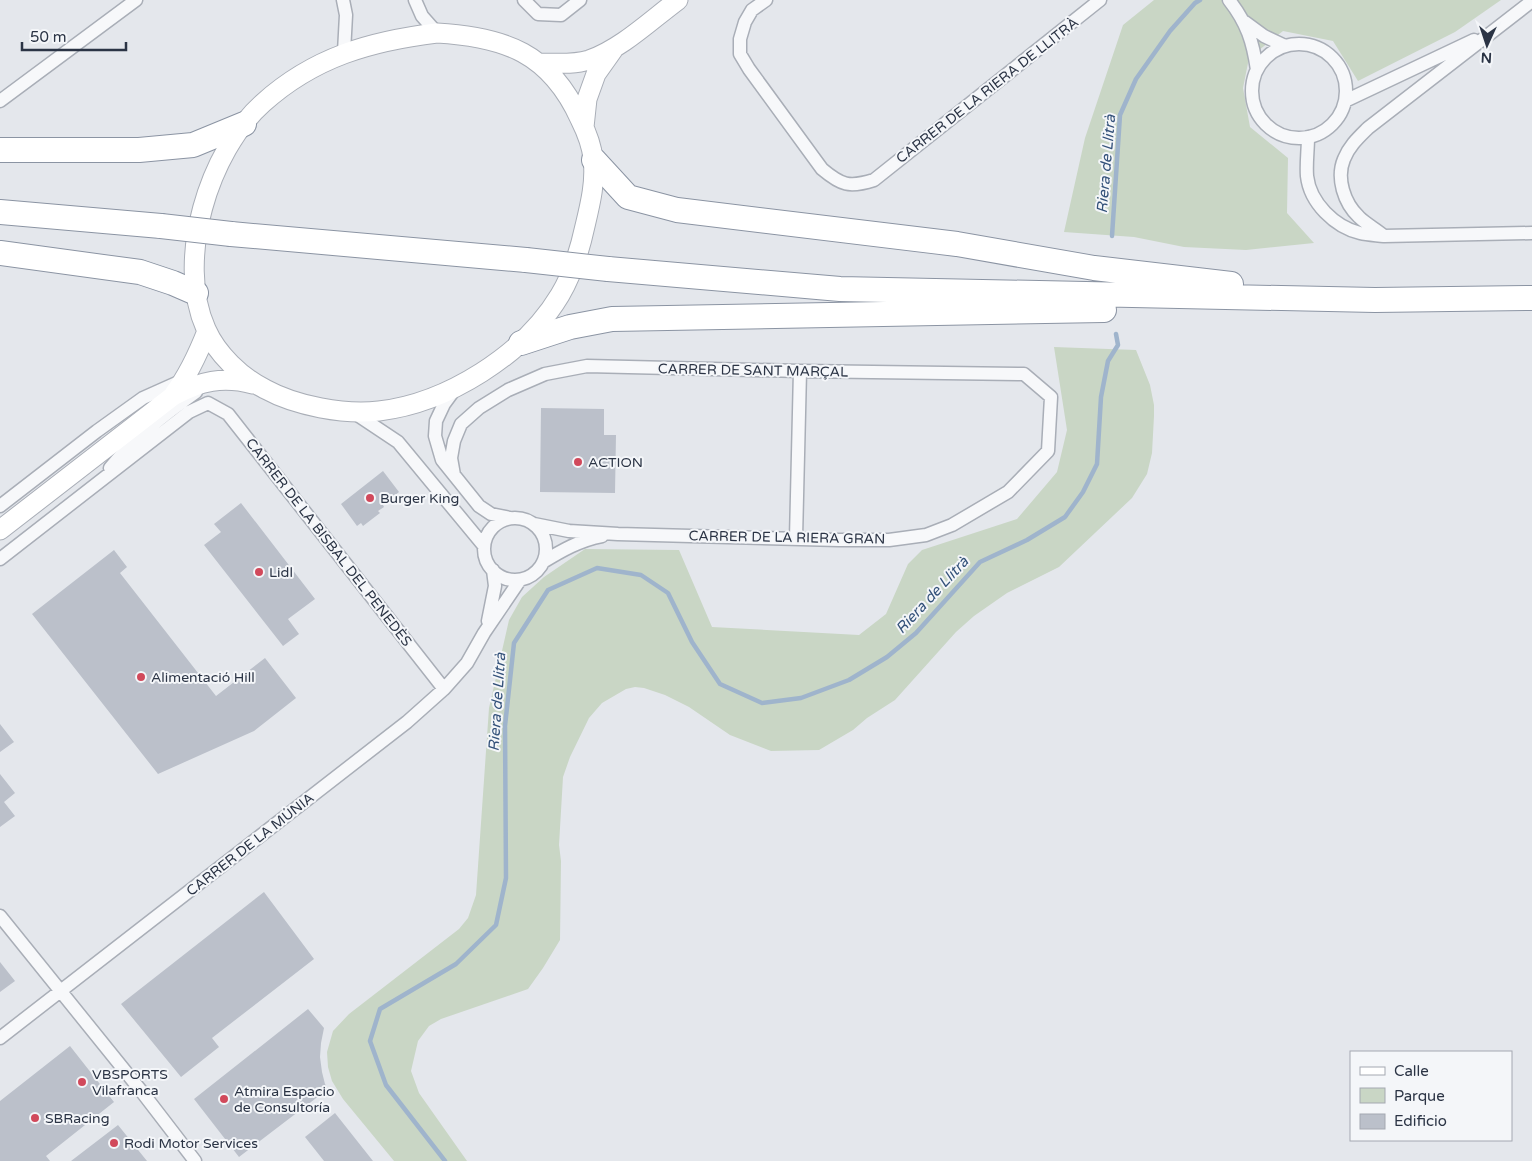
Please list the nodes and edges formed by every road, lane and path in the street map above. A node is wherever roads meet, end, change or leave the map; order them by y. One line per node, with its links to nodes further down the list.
1 (136, 0): 19 (street)
2 (342, 0): 16 (street)
3 (415, 0): 13 (street)
4 (524, 0): 5 (street)
5 (580, 0)
6 (678, 0): 15 (street)
7 (766, 0): 8 (street, CARRER DE LA RIERA DE LLITRÀ)
8 (1100, 0)
9 (1532, 1): 12 (street)
10 (1231, 2): 11 (street)
11 (1245, 22): 14 (street); 18 (street)
12 (1495, 30): 20 (street); 28 (street)
13 (437, 33): 16 (street); 17 (street)
14 (1285, 46): 18 (street); 20 (street)
15 (612, 50): 17 (street); 22 (street)
16 (344, 52): 21 (street)
17 (539, 63): 22 (street)
18 (1257, 70): 23 (street)
19 (0, 100)
20 (1345, 101): 23 (street)
21 (244, 124): 24 (highway); 30 (street)
22 (584, 127): 25 (street)
23 (1308, 137): 28 (street)
24 (0, 150)
25 (594, 160): 32 (highway); 34 (street)
26 (0, 212): 32 (highway, bridge)
27 (1532, 233): 28 (street)
28 (1384, 236)
29 (0, 253): 30 (highway)
30 (196, 293): 33 (street)
31 (1532, 298): 32 (highway)
32 (1375, 300): 34 (highway)
33 (207, 331): 36 (street); 38 (street)
34 (521, 343): 39 (street)
35 (800, 371): 42 (street, CARRER DE SANT MARÇAL); 43 (street, CARRER DE SANT MARÇAL); 50 (street)
36 (186, 379): 40 (street); 45 (street)
37 (211, 381): 38 (street); 40 (street); 44 (street)
38 (255, 384): 41 (street)
39 (456, 387): 41 (street); 43 (street)
40 (173, 396): 48 (street)
41 (350, 411): 51 (street)
42 (1048, 451): 50 (street, CARRER DE LA RIERA GRAN)
43 (454, 475): 46 (street)
44 (97, 483): 52 (street); 57 (street, CARRER DE LA BISBAL DEL PENEDÈS)
45 (0, 506)
46 (511, 518): 47 (street); 51 (street)
47 (534, 524): 49 (street, CARRER DE LA RIERA GRAN); 53 (street)
48 (0, 530)
49 (618, 534): 50 (street, CARRER DE LA RIERA GRAN); 53 (street, CARRER DE LA RIERA GRAN)
50 (796, 538)
51 (484, 546): 54 (street)
52 (0, 559)
53 (543, 562): 55 (street)
54 (493, 570): 55 (street); 56 (street, CARRER DE LA MÚNIA)
55 (520, 580): 56 (street, CARRER DE LA MÚNIA)
56 (484, 633): 57 (street, CARRER DE LA MÚNIA)
57 (444, 689): 59 (street, CARRER DE LA MÚNIA)
58 (0, 916): 59 (street)
59 (61, 991): 60 (street, CARRER DE LA MÚNIA); 61 (street)
60 (0, 1038)
61 (195, 1161)

